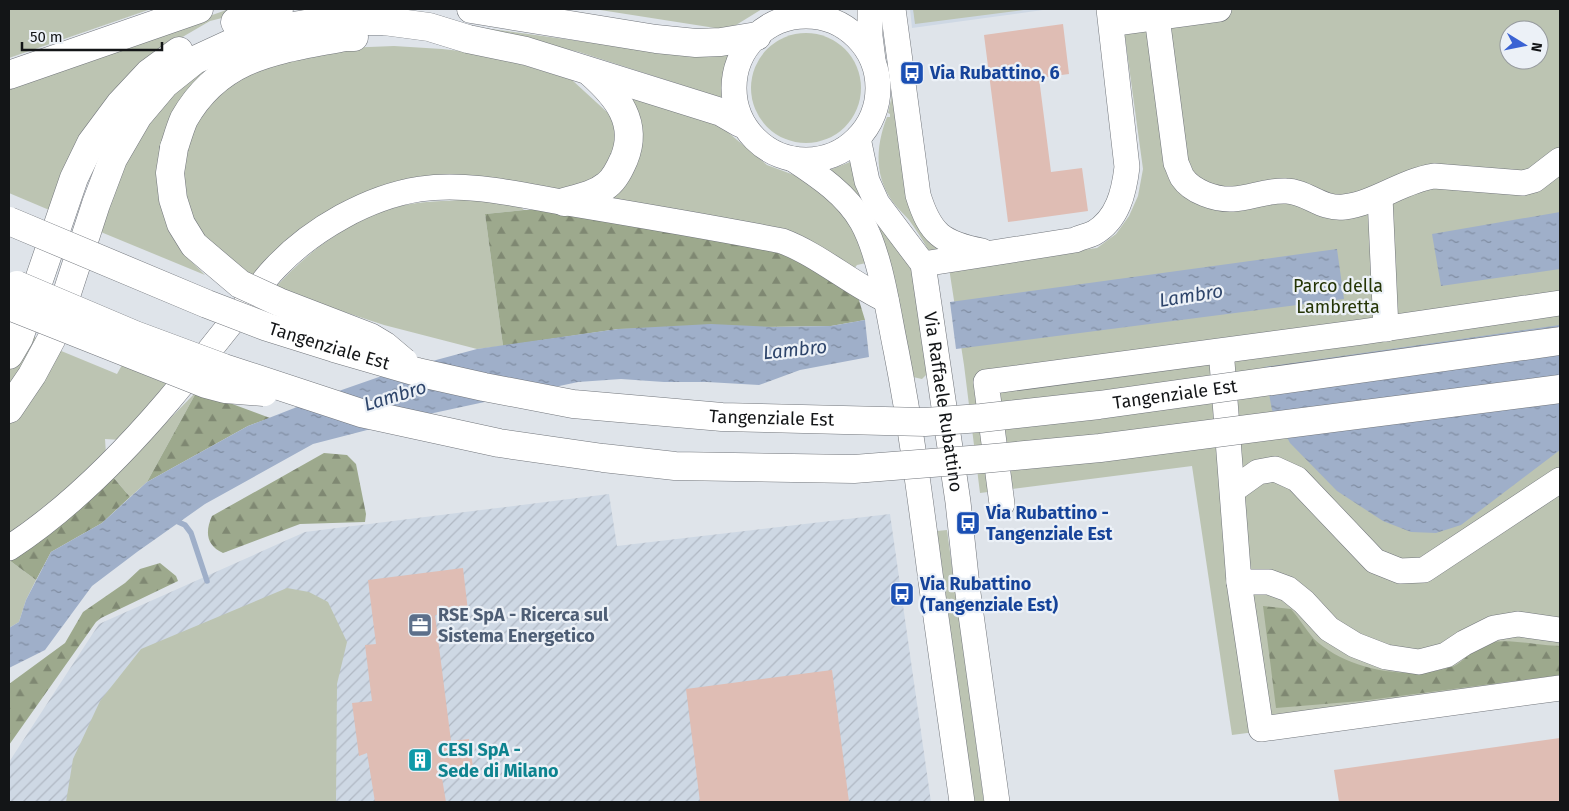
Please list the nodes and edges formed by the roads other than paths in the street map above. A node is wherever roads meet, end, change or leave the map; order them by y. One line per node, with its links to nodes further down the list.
1 (199, 9): 14 (highway)
2 (279, 9): 31 (highway)
3 (471, 9): 10 (highway)
4 (870, 9): 12 (street, Via Raffaele Rubattino)
5 (893, 9): 22 (street)
6 (1219, 9): 8 (street)
7 (797, 13): 10 (street, Via Raffaele Rubattino); 12 (street, Via Raffaele Rubattino)
8 (1157, 13): 9 (street); 19 (street)
9 (1116, 16): 22 (street)
10 (756, 36): 15 (street, Via Raffaele Rubattino)
11 (468, 39): 13 (highway); 32 (highway, bridge); 35 (highway)
12 (873, 62): 16 (street, Via Raffaele Rubattino)
13 (588, 70): 15 (highway); 20 (highway)
14 (9, 74)
15 (740, 123): 17 (street, Via Raffaele Rubattino)
16 (858, 138): 17 (street, Via Raffaele Rubattino); 23 (street, Via Raffaele Rubattino)
17 (793, 159): 25 (street, Via Raffaele Rubattino)
18 (1560, 160): 19 (street)
19 (1380, 197): 28 (street)
20 (564, 202): 25 (street); 39 (street)
21 (9, 221): 32 (highway, Tangenziale Est, bridge)
22 (990, 252): 23 (street)
23 (923, 264): 44 (street, Via Raffaele Rubattino)
24 (9, 281): 34 (highway, bridge)
25 (886, 300): 43 (street, Via Raffaele Rubattino)
26 (1560, 303): 28 (street)
27 (9, 306): 34 (highway, bridge)
28 (1386, 329): 30 (street)
29 (1560, 342): 32 (highway, Tangenziale Est, bridge)
30 (1224, 351): 37 (street); 38 (street)
31 (9, 355)
32 (417, 372)
33 (1560, 389): 34 (highway, bridge)
34 (289, 390)
35 (9, 409)
36 (1560, 480): 37 (street)
37 (1233, 490): 40 (street)
38 (1002, 504)
39 (9, 548)
40 (1239, 582): 41 (street); 42 (street)
41 (1560, 630)
42 (1560, 688)
43 (962, 802)
44 (997, 802)

